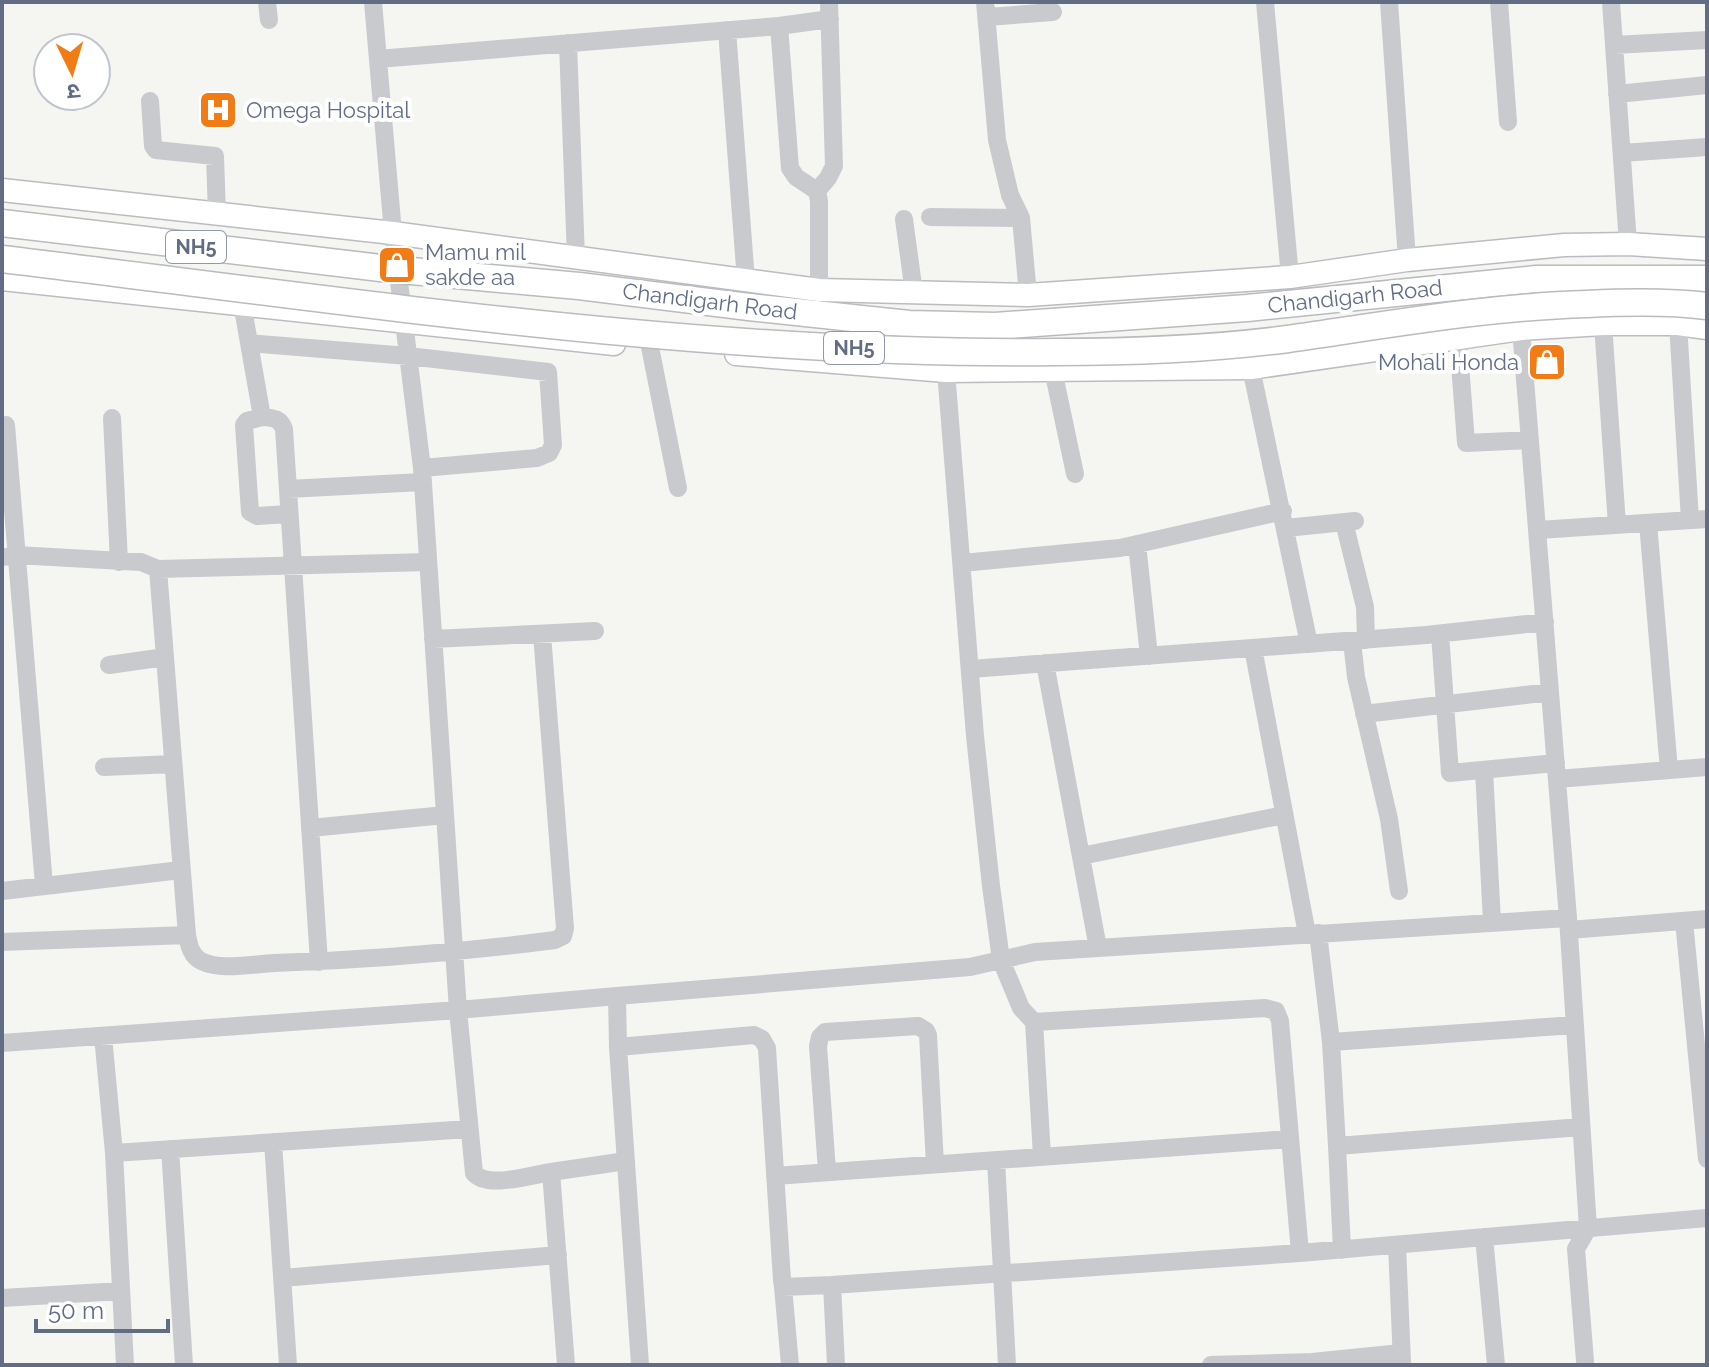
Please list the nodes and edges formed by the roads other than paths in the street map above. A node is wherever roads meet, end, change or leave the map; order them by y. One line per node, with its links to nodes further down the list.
1 (373, 2): 14 (street)
2 (1265, 2): 34 (street)
3 (1389, 2): 33 (street)
4 (1499, 2): 18 (street)
5 (1611, 2): 13 (street)
6 (829, 10): 9 (street); 22 (street)
7 (986, 10): 8 (street); 25 (street)
8 (1053, 12)
9 (779, 26): 10 (street); 22 (street)
10 (727, 30): 12 (street); 37 (street)
11 (1707, 40): 13 (street)
12 (568, 43): 14 (street); 31 (street)
13 (1614, 45): 16 (street)
14 (378, 59): 28 (street)
15 (1707, 85): 16 (street)
16 (1617, 94): 20 (street)
17 (150, 101): 23 (street)
18 (1508, 122)
19 (1707, 147): 20 (street)
20 (1622, 153): 29 (street)
21 (2, 190): 23 (main road)
22 (817, 191): 38 (street)
23 (217, 214): 28 (main road)
24 (930, 217): 25 (street)
25 (1021, 218): 40 (street)
26 (904, 219): 39 (street)
27 (2, 223): 36 (highway, Chandigarh Road / NH5, bridge)
28 (393, 233): 31 (main road); 43 (street)
29 (1628, 244): 30 (main road); 33 (main road)
30 (1707, 249)
31 (576, 258): 37 (main road)
32 (2, 259): 42 (highway, NH5, bridge)
33 (1407, 260): 34 (main road)
34 (1290, 277): 40 (main road)
35 (2, 279): 41 (main road)
36 (1707, 279)
37 (746, 281): 38 (main road)
38 (819, 290): 39 (main road)
39 (914, 293): 40 (main road)
40 (1028, 295)
41 (242, 303): 43 (main road); 49 (street)
42 (1707, 306)
43 (404, 323): 50 (main road); 51 (street)
44 (1603, 324): 45 (main road); 47 (main road); 67 (street)
45 (1678, 324): 46 (main road); 65 (street)
46 (1707, 328)
47 (1521, 329): 48 (main road); 58 (street)
48 (1458, 338): 52 (main road); 58 (street)
49 (249, 343): 51 (street); 55 (street)
50 (650, 347): 54 (main road); 61 (street)
51 (408, 356): 60 (street); 60 (street)
52 (1251, 368): 53 (main road); 64 (street)
53 (1053, 370): 54 (main road); 59 (street)
54 (946, 371): 73 (street)
55 (262, 417): 62 (street); 63 (street)
56 (112, 418): 71 (street)
57 (6, 425): 70 (street)
58 (1529, 440): 68 (street)
59 (1075, 474)
60 (422, 475): 62 (street); 72 (street)
61 (678, 488)
62 (288, 489): 63 (street)
63 (288, 514): 74 (street)
64 (1284, 519): 69 (street); 81 (street); 82 (street)
65 (1699, 520): 66 (street)
66 (1648, 523): 67 (street); 96 (street)
67 (1617, 525): 68 (street)
68 (1538, 530): 76 (street)
69 (1137, 544): 73 (street); 84 (street)
70 (9, 556): 71 (street); 103 (street)
71 (119, 562): 75 (street)
72 (428, 562): 74 (street); 80 (street)
73 (962, 563): 88 (street)
74 (293, 567): 75 (street); 100 (street)
75 (158, 569): 85 (street)
76 (1545, 622): 79 (street); 89 (street)
77 (595, 631): 78 (street)
78 (542, 634): 80 (street); 114 (street)
79 (1440, 634): 81 (street); 90 (street)
80 (433, 639): 98 (street)
81 (1359, 640): 82 (street); 91 (street)
82 (1309, 644): 83 (street)
83 (1253, 648): 84 (street); 99 (street)
84 (1149, 656): 86 (street)
85 (165, 657): 87 (street); 92 (street)
86 (1045, 663): 88 (street); 101 (street)
87 (109, 665)
88 (970, 669): 115 (street)
89 (1550, 692): 90 (street); 97 (street)
90 (1444, 705): 91 (street); 95 (street)
91 (1364, 714): 105 (street)
92 (173, 764): 93 (street); 102 (street)
93 (104, 767)
94 (1707, 767): 96 (street)
95 (1484, 770): 97 (street); 108 (street)
96 (1669, 770): 97 (street)
97 (1556, 771): 109 (street)
98 (445, 815): 100 (street); 114 (street)
99 (1284, 815): 101 (street); 110 (street)
100 (310, 828): 116 (street)
101 (1081, 856): 113 (street)
102 (181, 870): 103 (street); 111 (street)
103 (44, 885): 104 (street)
104 (2, 891)
105 (1399, 891)
106 (1707, 919): 107 (street)
107 (1684, 921): 109 (street); 133 (street)
108 (1492, 922): 109 (street); 110 (street)
109 (1569, 924): 120 (street)
110 (1313, 933): 113 (street); 122 (street)
111 (187, 935): 112 (street); 116 (street)
112 (2, 942)
113 (1098, 948): 115 (street)
114 (455, 952): 116 (street); 118 (street)
115 (1001, 960): 117 (street); 119 (street)
116 (319, 962)
117 (617, 996): 118 (street); 124 (street)
118 (458, 1010): 121 (street); 126 (street)
119 (1034, 1022): 127 (street); 132 (street)
120 (1575, 1025): 122 (street); 125 (street)
121 (103, 1036): 123 (street); 131 (street)
122 (1331, 1042): 129 (street)
123 (2, 1043)
124 (618, 1047): 135 (street); 139 (street)
125 (1581, 1127): 129 (street); 141 (street)
126 (469, 1129): 128 (street); 138 (street)
127 (1289, 1139): 132 (street); 145 (street)
128 (273, 1142): 130 (street); 148 (street)
129 (1337, 1146): 144 (street)
130 (170, 1149): 131 (street); 156 (street)
131 (114, 1153): 151 (street)
132 (1042, 1156): 134 (street)
133 (1707, 1159)
134 (996, 1160): 136 (street); 147 (street)
135 (626, 1161): 138 (street); 159 (street)
136 (935, 1164): 137 (street); 137 (street)
137 (827, 1171): 139 (street)
138 (551, 1172): 146 (street)
139 (775, 1176): 150 (street)
140 (1707, 1218): 141 (street)
141 (1588, 1228): 142 (street); 154 (street)
142 (1484, 1237): 143 (street); 165 (street)
143 (1397, 1245): 144 (street); 153 (street)
144 (1342, 1250): 145 (street)
145 (1300, 1253): 147 (street)
146 (558, 1255): 148 (street); 158 (street)
147 (1002, 1272): 149 (street); 162 (street)
148 (282, 1278): 157 (street)
149 (832, 1285): 150 (street); 161 (street)
150 (783, 1287): 160 (street)
151 (121, 1291): 152 (street); 155 (street)
152 (2, 1298)
153 (1402, 1359): 164 (street)
154 (1585, 1361)
155 (125, 1365)
156 (184, 1365)
157 (288, 1365)
158 (566, 1365)
159 (640, 1365)
160 (790, 1365)
161 (836, 1365)
162 (1007, 1365)
163 (1211, 1365): 164 (street)
164 (1222, 1365)
165 (1496, 1365)

